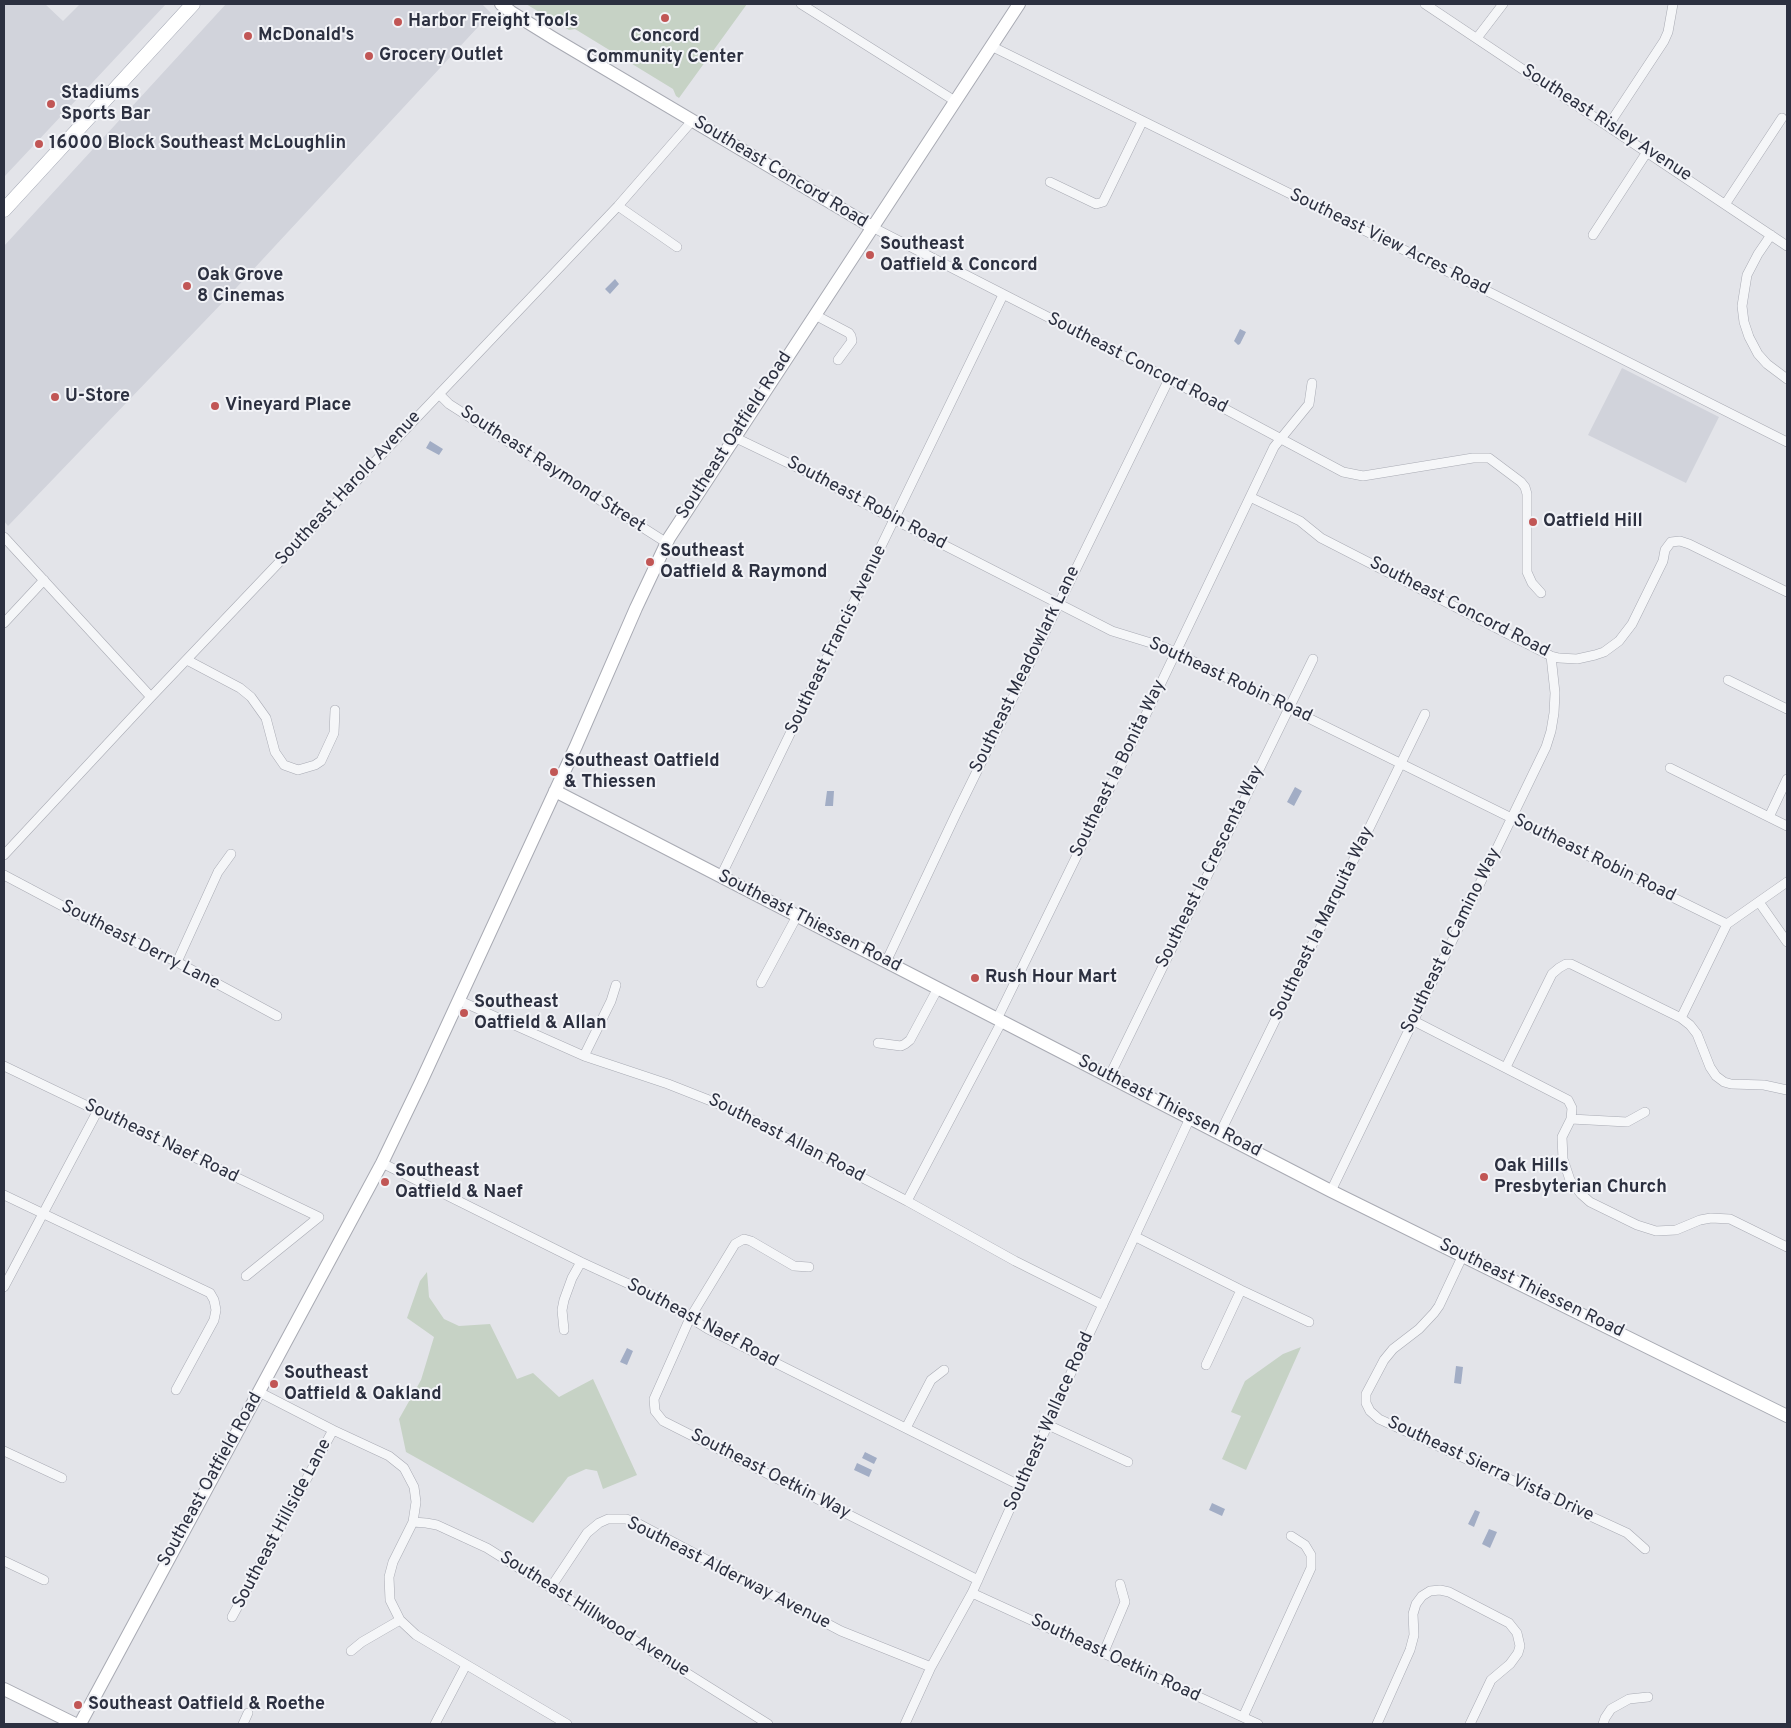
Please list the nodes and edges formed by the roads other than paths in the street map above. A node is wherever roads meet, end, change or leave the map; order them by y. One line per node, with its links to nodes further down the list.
1 (193, 4): 19 (main road)
2 (501, 4): 12 (main road, Southeast Concord Road)
3 (801, 4): 10 (street)
4 (1018, 4): 9 (main road, Southeast Oatfield Road)
5 (1425, 4): 8 (street, Southeast Risley Avenue)
6 (1503, 4): 8 (street)
7 (1673, 4): 14 (street)
8 (1477, 38): 14 (street, Southeast Risley Avenue)
9 (991, 46): 10 (main road, Southeast Oatfield Road); 13 (street, Southeast View Acres Road)
10 (955, 101): 20 (main road, Southeast Oatfield Road)
11 (1782, 118): 17 (street)
12 (692, 121): 18 (street, Southeast Harold Avenue); 20 (main road, Southeast Concord Road)
13 (1142, 122): 16 (street); 34 (street, Southeast View Acres Road)
14 (1608, 126): 15 (street, Southeast Risley Avenue)
15 (1648, 152): 17 (street, Southeast Risley Avenue); 21 (street)
16 (1050, 182)
17 (1726, 203): 22 (street, Southeast Risley Avenue)
18 (618, 206): 24 (street); 31 (street, Southeast Harold Avenue)
19 (4, 210)
20 (872, 227): 25 (street, Southeast Concord Road); 26 (main road, Southeast Oatfield Road)
21 (1593, 234)
22 (1771, 235): 23 (street, Southeast Risley Avenue); 29 (street)
23 (1787, 246)
24 (677, 247)
25 (1004, 295): 28 (street, Southeast Concord Road); 36 (street, Southeast Francis Avenue)
26 (815, 316): 27 (street); 32 (main road, Southeast Oatfield Road)
27 (838, 360)
28 (1170, 379): 33 (street, Southeast Concord Road); 42 (street, Southeast Meadowlark Lane)
29 (1787, 379)
30 (1312, 383): 33 (street, Southeast la Bonita Way)
31 (439, 394): 38 (street, Southeast Raymond Street); 47 (street, Southeast Harold Avenue)
32 (734, 437): 36 (street, Southeast Robin Road); 38 (main road, Southeast Oatfield Road)
33 (1280, 438): 35 (street, Southeast la Bonita Way); 41 (street, Southeast Concord Road)
34 (1787, 442)
35 (1250, 496): 44 (street, Southeast la Bonita Way); 45 (street, Southeast Concord Road)
36 (895, 520): 42 (street, Southeast Robin Road); 64 (street, Southeast Francis Avenue)
37 (4, 537): 39 (street)
38 (667, 543): 57 (main road, Southeast Oatfield Road)
39 (44, 580): 43 (street); 49 (street)
40 (1787, 592): 45 (street, Southeast Concord Road)
41 (1541, 593)
42 (1058, 604): 44 (street, Southeast Robin Road); 71 (street, Southeast Meadowlark Lane)
43 (4, 623)
44 (1175, 652): 50 (street, Southeast Robin Road); 78 (street, Southeast la Bonita Way)
45 (1551, 656): 59 (street, Southeast el Camino Way)
46 (1313, 659): 50 (street, Southeast la Crescenta Way)
47 (187, 660): 49 (street, Southeast Harold Avenue); 51 (street)
48 (1728, 680): 52 (street)
49 (151, 697): 62 (street, Southeast Harold Avenue)
50 (1288, 708): 54 (street, Southeast Robin Road); 84 (street, Southeast la Crescenta Way)
51 (335, 710)
52 (1787, 710)
53 (1425, 714): 54 (street, Southeast la Marquita Way)
54 (1402, 763): 59 (street, Southeast Robin Road); 90 (street, Southeast la Marquita Way)
55 (1670, 768): 58 (street)
56 (1787, 779): 58 (street)
57 (555, 791): 64 (main road, Southeast Thiessen Road); 75 (main road, Southeast Oatfield Road)
58 (1769, 817): 60 (street)
59 (1512, 819): 68 (street, Southeast Robin Road); 79 (street, Southeast el Camino Way)
60 (1787, 826)
61 (231, 854): 70 (street)
62 (4, 855)
63 (4, 875): 70 (street, Southeast Derry Lane)
64 (721, 876): 67 (main road, Southeast Thiessen Road)
65 (1787, 882): 66 (street)
66 (1759, 902): 68 (street); 69 (street)
67 (797, 916): 71 (main road, Southeast Thiessen Road); 72 (street)
68 (1727, 924): 77 (street)
69 (1787, 942)
70 (177, 962): 76 (street, Southeast Derry Lane)
71 (886, 962): 74 (main road, Southeast Thiessen Road)
72 (760, 982)
73 (616, 986): 81 (street)
74 (938, 988): 78 (main road, Southeast Thiessen Road); 80 (street)
75 (458, 1000): 81 (street, Southeast Allan Road); 91 (main road, Southeast Oatfield Road)
76 (277, 1016)
77 (1681, 1018): 83 (street); 85 (street)
78 (999, 1020): 84 (main road, Southeast Thiessen Road); 94 (street, Southeast la Bonita Way)
79 (1414, 1021): 83 (street); 92 (street, Southeast el Camino Way)
80 (878, 1043)
81 (584, 1056): 94 (street, Southeast Allan Road)
82 (4, 1066): 86 (street, Southeast Naef Road)
83 (1506, 1067): 89 (street)
84 (1109, 1077): 88 (main road, Southeast Thiessen Road)
85 (1787, 1090)
86 (97, 1112): 95 (street); 101 (street, Southeast Naef Road)
87 (1645, 1112): 89 (street)
88 (1190, 1118): 90 (main road, Southeast Thiessen Road); 96 (street, Southeast Wallace Road)
89 (1571, 1119): 97 (street)
90 (1220, 1134): 92 (main road, Southeast Thiessen Road)
91 (382, 1163): 99 (street, Southeast Naef Road); 111 (main road, Southeast Oatfield Road)
92 (1331, 1190): 98 (main road, Southeast Thiessen Road)
93 (4, 1195): 95 (street)
94 (907, 1201): 104 (street, Southeast Allan Road)
95 (43, 1214): 102 (street); 110 (street)
96 (1136, 1237): 103 (street); 104 (street, Southeast Wallace Road)
97 (1787, 1247)
98 (1463, 1255): 112 (main road, Southeast Thiessen Road); 122 (street, Southeast Sierra Vista Drive)
99 (581, 1262): 105 (street, Southeast Naef Road); 107 (street)
100 (809, 1268): 105 (street, Southeast Oetkin Way)
101 (246, 1276)
102 (4, 1287)
103 (1241, 1290): 106 (street); 108 (street)
104 (1103, 1305): 113 (street, Southeast Wallace Road)
105 (690, 1318): 114 (street, Southeast Naef Road); 125 (street, Southeast Oetkin Way)
106 (1309, 1322)
107 (564, 1330)
108 (1206, 1366)
109 (944, 1370): 114 (street)
110 (176, 1390)
111 (259, 1392): 115 (street); 140 (main road, Southeast Oatfield Road)
112 (1787, 1416)
113 (1048, 1425): 117 (street); 119 (street, Southeast Wallace Road)
114 (906, 1428): 119 (street, Southeast Naef Road)
115 (333, 1430): 120 (street); 129 (street, Southeast Hillside Lane)
116 (4, 1451): 118 (street)
117 (1128, 1462)
118 (62, 1478)
119 (1021, 1486): 125 (street, Southeast Wallace Road)
120 (413, 1522): 127 (street, Southeast Hillwood Avenue); 130 (street)
121 (1291, 1536): 138 (street)
122 (1645, 1549)
123 (4, 1562): 124 (street)
124 (44, 1580)
125 (978, 1580): 128 (street, Southeast Wallace Road)
126 (1120, 1584): 132 (street)
127 (551, 1588): 134 (street, Southeast Alderway Avenue); 144 (street, Southeast Hillwood Avenue)
128 (972, 1593): 132 (street, Southeast Oetkin Road); 134 (street, Southeast Wallace Road)
129 (232, 1617)
130 (400, 1620): 131 (street); 133 (street)
131 (351, 1651)
132 (1103, 1654): 138 (street, Southeast Oetkin Road)
133 (466, 1665): 142 (street); 143 (street)
134 (931, 1667): 145 (street, Southeast Wallace Road)
135 (4, 1689): 139 (main road)
136 (1648, 1696): 149 (street)
137 (248, 1713): 141 (street)
138 (1243, 1717): 146 (street, Southeast Oetkin Road)
139 (75, 1724)
140 (80, 1724)
141 (243, 1724)
142 (435, 1724)
143 (567, 1724)
144 (768, 1724)
145 (905, 1724)
146 (1258, 1724)
147 (1377, 1724): 148 (street)
148 (1470, 1724)
149 (1603, 1724)

